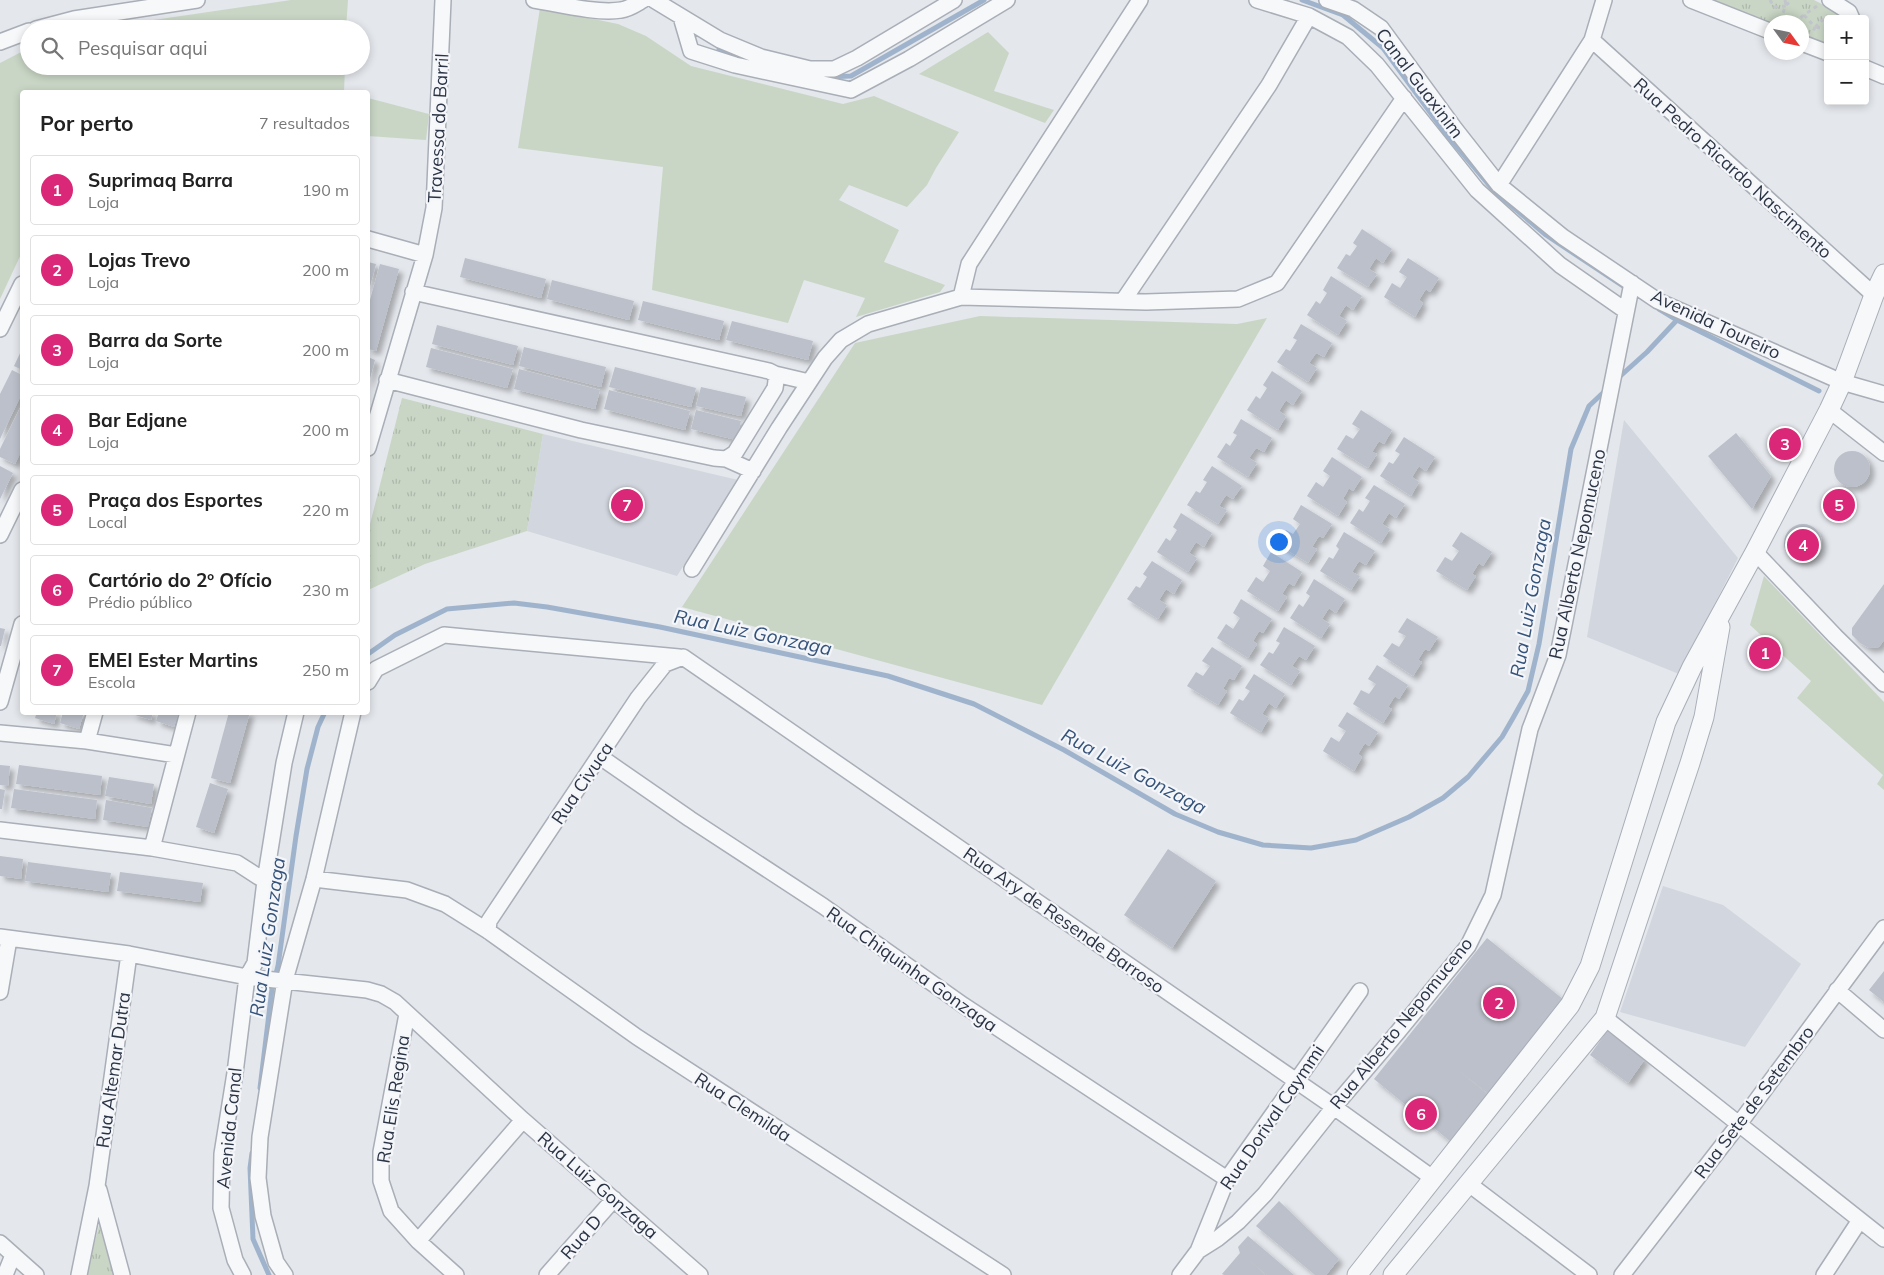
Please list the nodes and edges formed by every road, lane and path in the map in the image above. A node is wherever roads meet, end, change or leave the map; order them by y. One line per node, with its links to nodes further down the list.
1 (197, 0): 23 (street)
2 (443, 0): 39 (street, Travessa do Barril)
3 (534, 0): 4 (street)
4 (643, 0)
5 (654, 0): 21 (street)
6 (954, 0): 21 (street)
7 (1007, 0): 21 (street)
8 (1140, 0): 44 (street)
9 (1257, 0): 22 (street)
10 (1327, 0): 37 (street, Canal Guaxinim)
11 (1604, 0): 30 (street)
12 (1690, 0): 27 (street)
13 (1770, 0): 17 (path)
14 (1785, 0): 17 (path)
15 (1792, 0): 17 (path)
16 (1825, 2): 19 (path); 20 (street)
17 (1786, 6): 18 (path)
18 (1782, 15)
19 (1804, 15)
20 (1851, 15)
21 (682, 16)
22 (1309, 16): 36 (street); 45 (street)
23 (70, 20)
24 (1809, 20): 25 (path)
25 (1815, 27): 26 (path); 29 (path)
26 (1824, 28)
27 (1764, 29)
28 (20, 34): 32 (street)
29 (1809, 34)
30 (1592, 40): 37 (street); 41 (street, Rua Pedro Ricardo Nascimento)
31 (1809, 40): 33 (street)
32 (0, 42)
33 (1824, 50)
34 (1869, 70): 35 (street)
35 (1884, 76)
36 (1404, 98): 45 (street); 46 (street)
37 (1499, 185): 40 (street, Avenida Toureiro)
38 (370, 240): 39 (street)
39 (425, 255): 43 (street, Travessa do Barril)
40 (1632, 283): 46 (street, Rua Alberto Nepomuceno); 51 (street, Avenida Toureiro)
41 (1880, 286): 51 (street)
42 (20, 288): 47 (street)
43 (413, 292): 48 (street); 49 (street, Travessa do Barril)
44 (961, 297): 45 (street); 50 (street)
45 (1123, 301)
46 (1626, 311): 95 (street, Rua Alberto Nepomuceno)
47 (0, 329)
48 (775, 374): 50 (street); 56 (street)
49 (387, 380): 54 (street, Travessa do Barril); 56 (street)
50 (809, 382): 57 (street)
51 (1842, 382): 52 (street, Avenida Toureiro); 53 (street)
52 (1884, 394)
53 (1829, 410): 55 (street); 60 (street)
54 (370, 441)
55 (1884, 453)
56 (726, 459): 57 (street)
57 (752, 471): 61 (street)
58 (20, 494): 59 (street)
59 (0, 534)
60 (1755, 552): 62 (street); 67 (street)
61 (692, 569)
62 (1722, 613): 65 (street); 68 (street)
63 (20, 631): 69 (street)
64 (688, 660): 66 (street); 77 (street, Rua Civuca); 94 (street, Rua Ary de Resende Barroso)
65 (1687, 676): 68 (street); 99 (street)
66 (370, 679)
67 (1884, 684)
68 (1710, 685): 92 (street)
69 (0, 702)
70 (94, 715): 75 (street)
71 (187, 715): 76 (street)
72 (295, 715): 81 (street, Avenida Canal)
73 (352, 715): 80 (street, Avenida Canal)
74 (0, 733): 75 (street)
75 (87, 741): 76 (street)
76 (176, 755): 79 (street)
77 (599, 756): 83 (street, Rua Civuca); 98 (street, Rua Chiquinha Gonzaga)
78 (0, 830): 79 (street)
79 (152, 848): 81 (street)
80 (314, 879): 83 (street, Rua Clemilda); 87 (street, Avenida Canal)
81 (265, 881): 86 (street, Avenida Canal)
82 (1884, 928): 88 (street, Rua Sete de Setembro)
83 (488, 931): 119 (street, Rua Clemilda)
84 (5, 938): 85 (street, Rua Luiz Gonzaga); 90 (street)
85 (129, 954): 86 (street, Rua Luiz Gonzaga); 101 (street, Rua Altemar Dutra)
86 (252, 977): 87 (street, Rua Luiz Gonzaga); 114 (street, Avenida Canal)
87 (282, 980): 91 (street, Rua Luiz Gonzaga); 115 (street, Avenida Canal)
88 (1837, 990): 93 (street); 97 (street, Rua Sete de Setembro)
89 (1360, 991): 94 (street, Rua Dorival Caymmi)
90 (0, 992)
91 (407, 1014): 96 (street, Rua Luiz Gonzaga); 105 (street, Rua Elis Regina)
92 (1605, 1018): 97 (street); 100 (street)
93 (1884, 1030)
94 (1295, 1080): 95 (street, Rua Ary de Resende Barroso); 98 (street, Rua Dorival Caymmi)
95 (1334, 1106): 99 (street, Rua Ary de Resende Barroso); 107 (street, Rua Alberto Nepomuceno)
96 (524, 1120): 102 (street, Rua Luiz Gonzaga); 105 (street)
97 (1739, 1124): 103 (street); 123 (street, Rua Sete de Setembro)
98 (1227, 1179): 107 (street, Rua Dorival Caymmi)
99 (1434, 1179): 121 (street)
100 (1469, 1184): 109 (street); 122 (street)
101 (98, 1186): 112 (street, Rua Altemar Dutra); 113 (street, Rua Altemar Dutra)
102 (614, 1199): 117 (street, Rua D); 118 (street, Rua Luiz Gonzaga)
103 (1860, 1220): 104 (street); 124 (street)
104 (1884, 1239)
105 (418, 1241): 116 (street, Rua Elis Regina)
106 (0, 1243): 108 (street)
107 (1198, 1251): 120 (street, Rua Alberto Nepomuceno)
108 (12, 1255): 110 (street); 111 (street)
109 (1395, 1274)
110 (5, 1275)
111 (36, 1275)
112 (80, 1275)
113 (122, 1275)
114 (243, 1275)
115 (285, 1275)
116 (456, 1275)
117 (547, 1275)
118 (700, 1275)
119 (1003, 1275)
120 (1180, 1275)
121 (1357, 1275)
122 (1589, 1275)
123 (1622, 1275)
124 (1824, 1275)

